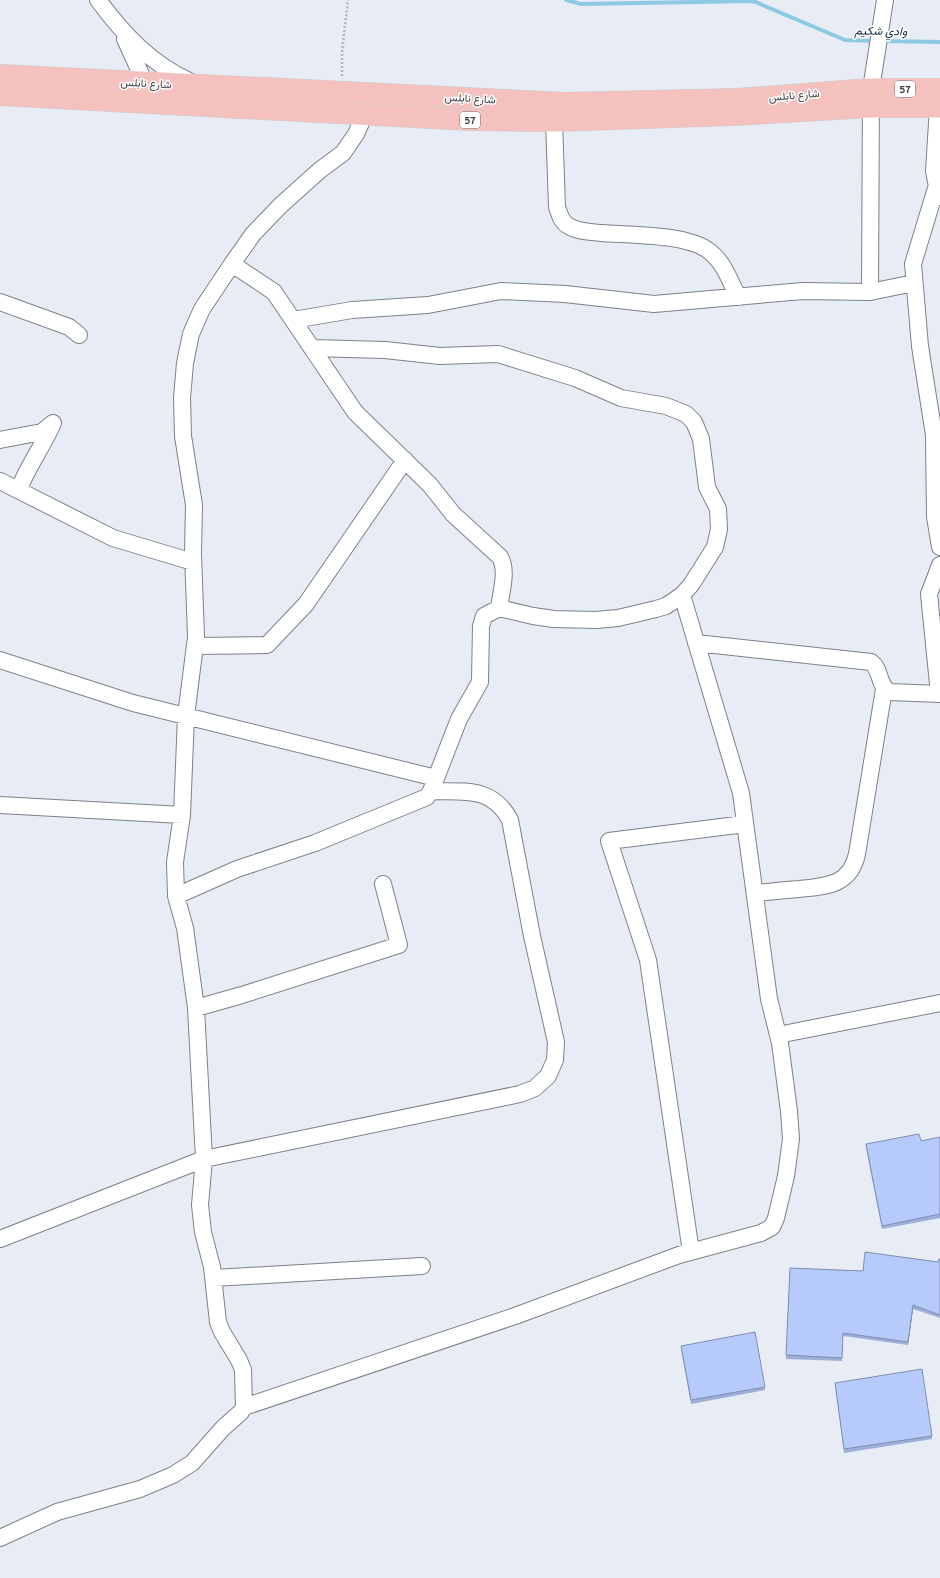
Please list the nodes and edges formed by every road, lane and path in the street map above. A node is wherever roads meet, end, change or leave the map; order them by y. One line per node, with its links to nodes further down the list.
1 (98, 0): 4 (street)
2 (348, 0): 8 (path)
3 (884, 0): 10 (street)
4 (120, 30): 6 (street); 7 (street)
5 (0, 75): 6 (main road, شارع نابلس / 57)
6 (145, 83): 7 (main road, شارع نابلس / 57)
7 (199, 85): 8 (main road, شارع نابلس / 57)
8 (342, 92): 10 (main road, شارع نابلس / 57)
9 (0, 95): 12 (main road, شارع نابلس / 57)
10 (871, 98): 11 (main road, شارع نابلس / 57); 13 (main road, شارع نابلس / 57); 17 (street)
11 (939, 101): 14 (street)
12 (364, 116): 13 (main road, شارع نابلس / 57); 15 (street)
13 (554, 121): 18 (street)
14 (938, 194): 16 (street)
15 (232, 264): 20 (street); 28 (street)
16 (914, 283): 17 (street); 27 (street)
17 (870, 292): 18 (street)
18 (738, 297): 20 (street)
19 (0, 302): 21 (street)
20 (293, 320): 22 (street)
21 (79, 335)
22 (312, 348): 24 (street); 30 (street)
23 (0, 440): 26 (street)
24 (405, 460): 31 (street); 33 (street)
25 (0, 481): 26 (street)
26 (19, 489): 28 (street)
27 (940, 547)
28 (193, 562): 33 (street)
29 (940, 565): 36 (street)
30 (682, 595): 31 (street); 32 (street)
31 (499, 608): 38 (street)
32 (696, 643): 35 (street); 41 (street)
33 (195, 646): 37 (street)
34 (0, 660): 37 (street)
35 (884, 689): 36 (street); 43 (street)
36 (939, 694)
37 (186, 716): 38 (street); 40 (street)
38 (433, 784): 44 (street); 48 (street)
39 (0, 805): 40 (street)
40 (182, 815): 44 (street)
41 (745, 824): 43 (street); 50 (street)
42 (383, 884): 46 (street)
43 (755, 893): 47 (street)
44 (176, 896): 46 (street)
45 (940, 1003): 47 (street)
46 (196, 1008): 48 (street)
47 (778, 1035): 50 (street)
48 (204, 1159): 49 (street); 52 (street)
49 (0, 1239)
50 (691, 1252): 53 (street)
51 (422, 1266): 52 (street)
52 (214, 1278): 53 (street)
53 (244, 1407): 54 (street)
54 (0, 1538)

